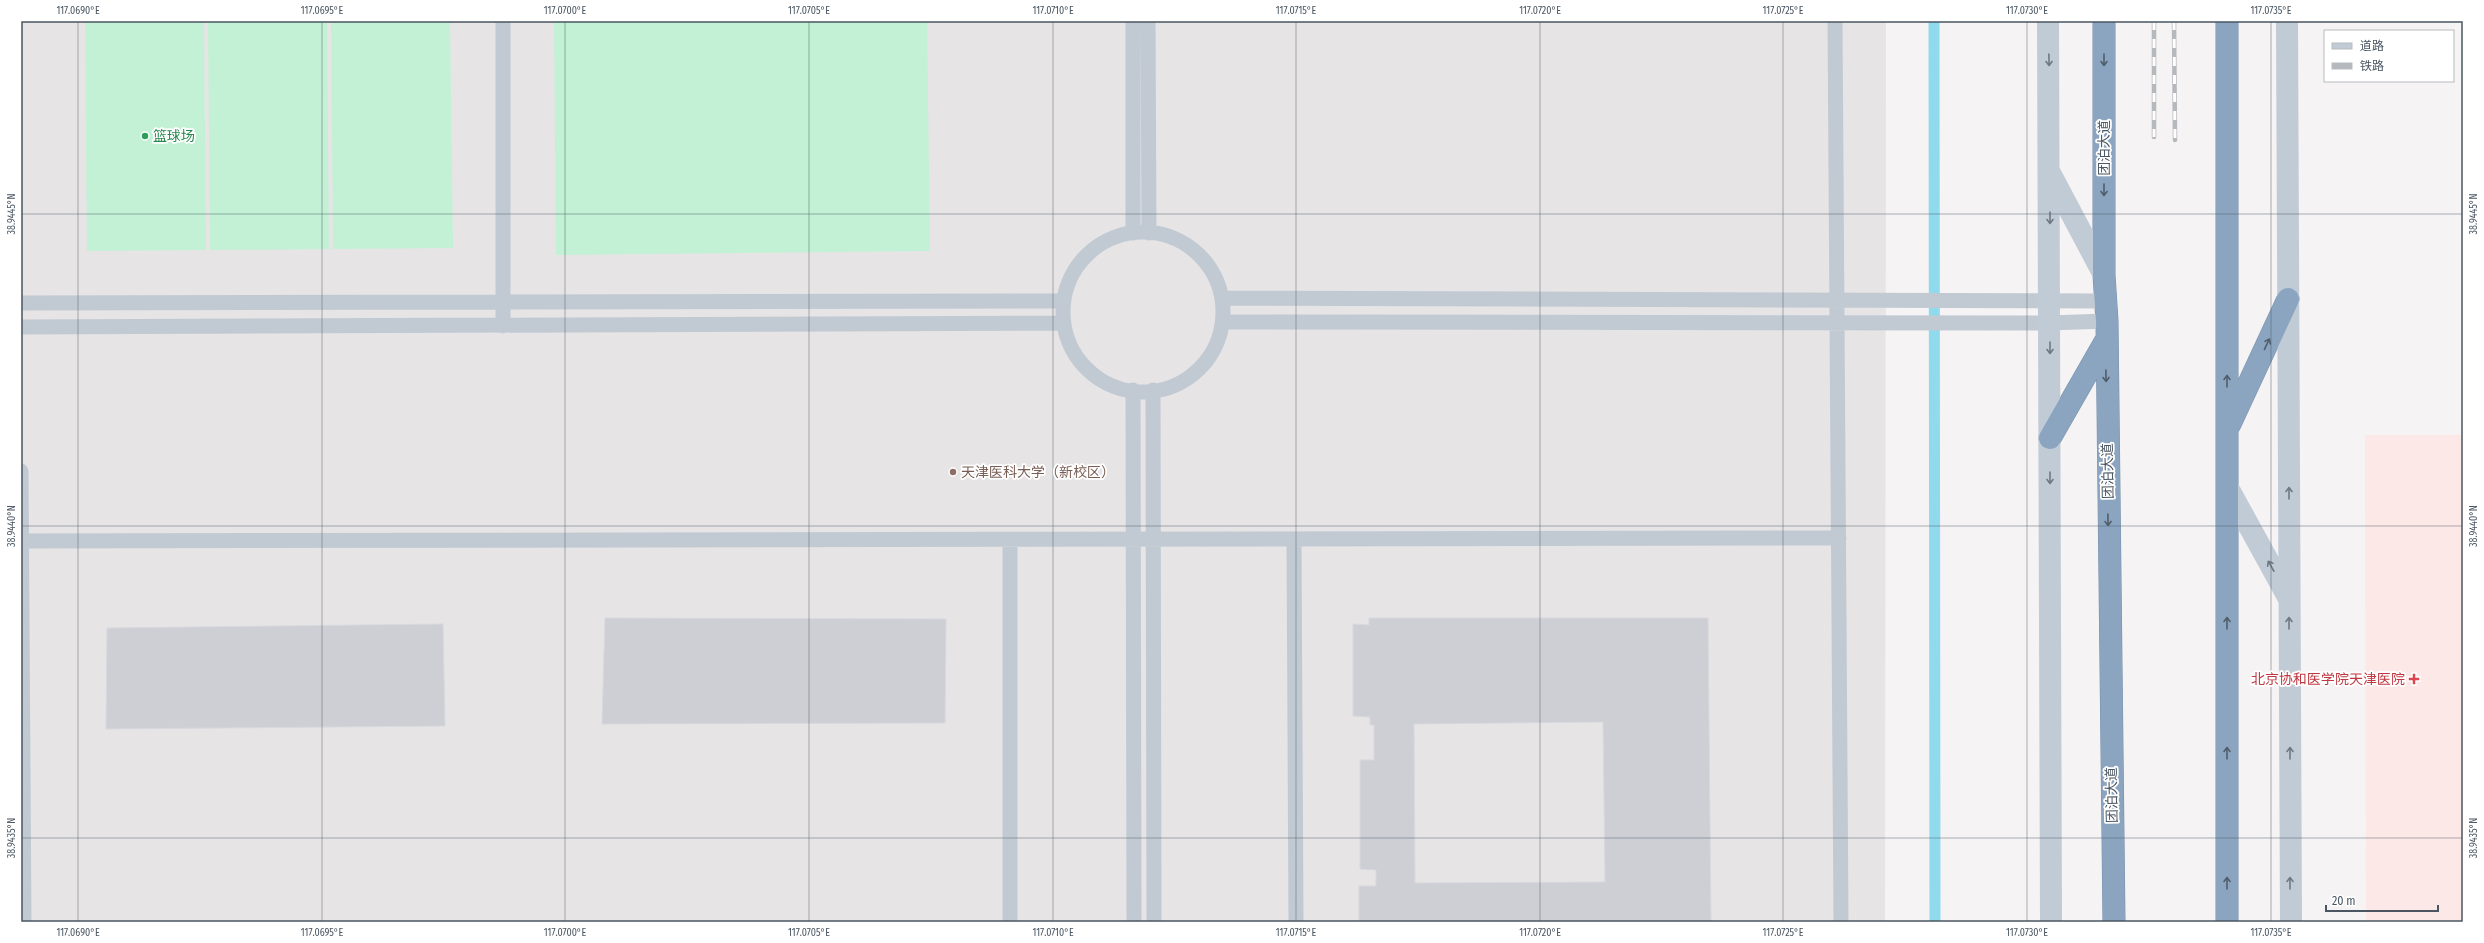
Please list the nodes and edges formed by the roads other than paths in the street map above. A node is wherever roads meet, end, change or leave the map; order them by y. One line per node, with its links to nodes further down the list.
1 (503, 21): 19 (lane)
2 (1133, 21): 10 (lane)
3 (1148, 21): 11 (lane)
4 (1835, 21): 15 (lane)
5 (2048, 21): 9 (street, one-way to 9)
6 (2104, 21): 12 (highway, 团泊大道, one-way to 12)
7 (2227, 21): 29 (highway, one-way to 7)
8 (2287, 21): 14 (street)
9 (2050, 172): 12 (street); 17 (street, one-way to 17)
10 (1133, 233): 11 (lane); 16 (lane)
11 (1149, 233): 13 (lane)
12 (2104, 275): 20 (highway, 团泊大道)
13 (1223, 298): 15 (lane); 21 (lane)
14 (2288, 299): 29 (highway, one-way to 14); 39 (street, one-way to 14)
15 (1838, 300): 17 (lane); 22 (lane)
16 (1063, 301): 19 (lane); 23 (lane)
17 (2050, 301): 20 (lane); 24 (street)
18 (21, 302): 19 (lane)
19 (503, 302): 25 (lane)
20 (2106, 321): 24 (lane); 30 (highway); 47 (highway, 团泊大道, one-way to 47)
21 (1223, 322): 22 (lane); 28 (lane)
22 (1838, 322): 24 (lane); 33 (lane)
23 (1063, 323): 25 (lane); 27 (lane)
24 (2050, 323): 30 (street, one-way to 30)
25 (503, 326): 26 (lane)
26 (21, 328)
27 (1133, 390): 28 (lane); 35 (lane)
28 (1153, 390): 36 (lane)
29 (2227, 430): 32 (highway)
30 (2050, 438): 46 (street, one-way to 46)
31 (21, 471): 38 (lane)
32 (2227, 486): 39 (street, one-way to 32); 48 (highway, one-way to 32)
33 (1839, 538): 37 (lane); 45 (lane)
34 (1010, 540): 35 (lane); 38 (lane); 41 (lane)
35 (1133, 540): 36 (lane); 42 (lane)
36 (1153, 540): 37 (lane); 43 (lane)
37 (1294, 540): 44 (lane)
38 (22, 541): 40 (lane)
39 (2289, 600): 49 (street, one-way to 39)
40 (24, 922)
41 (1010, 922)
42 (1134, 922)
43 (1154, 922)
44 (1296, 922)
45 (1841, 922)
46 (2051, 922)
47 (2114, 922)
48 (2226, 922)
49 (2291, 922)

